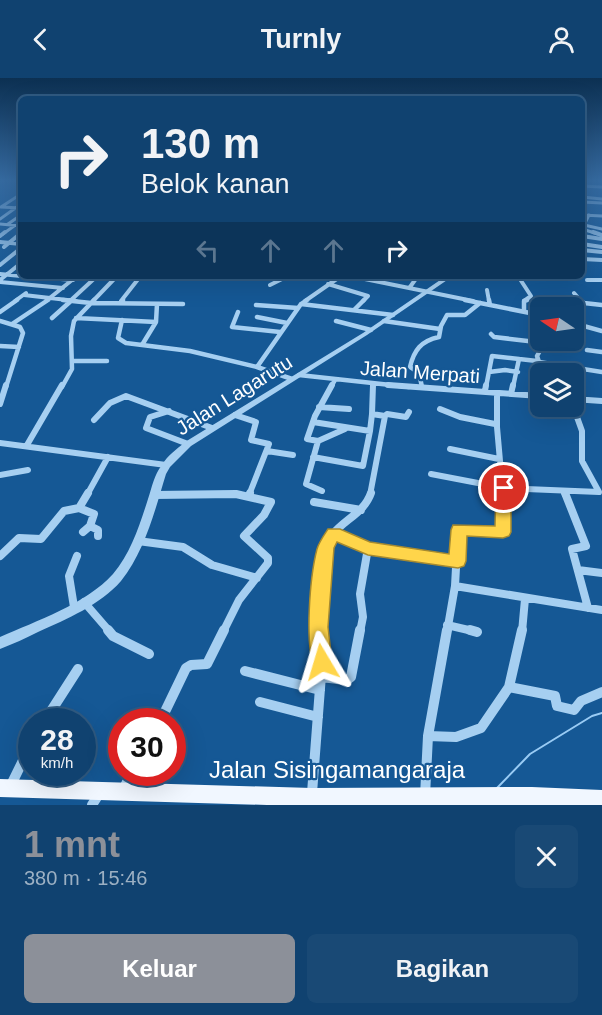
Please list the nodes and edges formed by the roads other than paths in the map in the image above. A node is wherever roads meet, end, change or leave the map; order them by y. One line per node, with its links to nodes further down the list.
1 (585, 214): 2 (street)
2 (589, 215): 3 (street); 5 (street)
3 (600, 215): 11 (street)
4 (18, 217): 7 (street)
5 (585, 223)
6 (0, 224): 7 (street)
7 (8, 225): 8 (street)
8 (15, 225): 10 (street); 14 (street)
9 (585, 225): 11 (street)
10 (18, 226)
11 (593, 228): 13 (street)
12 (585, 230): 17 (street)
13 (602, 230)
14 (0, 236)
15 (18, 236): 19 (street)
16 (585, 236): 17 (street)
17 (602, 237)
18 (0, 242): 19 (street)
19 (9, 243): 21 (street); 23 (street)
20 (585, 244): 22 (street)
21 (18, 245)
22 (602, 247)
23 (1, 248)
24 (18, 249): 29 (street)
25 (585, 250): 26 (street)
26 (602, 252)
27 (585, 259): 28 (street)
28 (602, 260)
29 (0, 265): 30 (street)
30 (18, 266): 32 (street)
31 (0, 274): 32 (street)
32 (7, 274): 33 (street); 47 (street)
33 (18, 275)
34 (60, 279): 44 (street)
35 (94, 279): 56 (street)
36 (114, 279): 57 (street)
37 (140, 279): 58 (street)
38 (282, 279): 49 (street)
39 (336, 279): 48 (street)
40 (374, 279): 50 (street)
41 (415, 279): 50 (street)
42 (446, 279): 53 (street, Jalan Lagarutu)
43 (520, 279): 69 (street)
44 (73, 280): 51 (street)
45 (587, 280): 46 (street)
46 (602, 280)
47 (0, 281): 51 (street)
48 (328, 284): 65 (street); 66 (street)
49 (270, 285)
50 (410, 287): 53 (street)
51 (64, 288): 55 (street)
52 (486, 290): 62 (street)
53 (428, 291): 59 (street); 74 (street, Jalan Lagarutu)
54 (574, 294): 64 (street)
55 (51, 298): 56 (street); 67 (street); 79 (street)
56 (71, 301): 57 (street); 72 (street)
57 (92, 303): 58 (street); 73 (street)
58 (120, 303): 60 (street)
59 (480, 303): 62 (street); 82 (street)
60 (157, 304): 61 (street); 77 (street)
61 (183, 304)
62 (490, 304): 69 (street)
63 (256, 305): 65 (street)
64 (602, 305)
65 (299, 306): 66 (street); 80 (street)
66 (354, 310): 74 (street)
67 (0, 312)
68 (238, 312): 85 (street)
69 (524, 312): 70 (street)
70 (530, 313)
71 (257, 317): 80 (street)
72 (52, 318)
73 (76, 318): 75 (street); 97 (street)
74 (389, 318): 82 (street); 83 (street, Jalan Lagarutu)
75 (122, 320): 77 (street); 88 (street, Jalan Merpati)
76 (0, 321): 79 (street)
77 (156, 321): 88 (street)
78 (336, 321): 83 (street)
79 (12, 324): 90 (street)
80 (287, 324): 85 (street)
81 (584, 326): 84 (street)
82 (440, 329): 107 (street)
83 (371, 330): 104 (street, Jalan Lagarutu)
84 (602, 331)
85 (280, 332): 99 (street)
86 (491, 334): 87 (street)
87 (530, 340)
88 (142, 345): 99 (street, Jalan Merpati)
89 (0, 346): 90 (street)
90 (19, 347): 108 (street)
91 (588, 350): 93 (street)
92 (540, 351): 96 (street)
93 (602, 352)
94 (519, 359): 96 (street); 101 (street); 102 (street)
95 (107, 361): 97 (street)
96 (537, 361): 98 (street)
97 (73, 362): 134 (street)
98 (546, 363)
99 (257, 366): 104 (street, Jalan Merpati)
100 (584, 370): 103 (street)
101 (489, 372): 102 (street); 109 (street)
102 (518, 372): 111 (street)
103 (602, 372)
104 (295, 377): 105 (street, Jalan Merpati); 122 (street, Jalan Lagarutu)
105 (335, 380): 106 (street, Jalan Merpati); 116 (street)
106 (373, 384): 107 (street, Jalan Merpati); 121 (street)
107 (422, 387): 109 (street, Jalan Merpati)
108 (2, 390): 115 (street)
109 (485, 392): 110 (street, Jalan Merpati)
110 (497, 393): 111 (street, Jalan Merpati); 127 (street)
111 (511, 394): 112 (street, Jalan Merpati)
112 (530, 395)
113 (584, 399): 114 (street)
114 (602, 401)
115 (0, 404)
116 (319, 407): 117 (street); 126 (street)
117 (349, 409)
118 (440, 409): 127 (street)
119 (169, 411): 125 (street); 128 (street); 133 (street)
120 (409, 411): 123 (street)
121 (372, 414): 123 (street); 130 (street)
122 (235, 415): 128 (street, Jalan Lagarutu); 136 (street)
123 (385, 416): 153 (street)
124 (577, 417): 148 (street)
125 (94, 420)
126 (313, 422): 129 (street); 131 (street)
127 (495, 424): 140 (street)
128 (212, 428): 133 (street, Jalan Lagarutu)
129 (345, 429): 130 (street); 131 (street)
130 (370, 431): 138 (street)
131 (318, 441): 138 (street)
132 (0, 443): 134 (street)
133 (188, 444): 141 (street, Jalan Lagarutu)
134 (27, 445): 139 (street)
135 (450, 449): 140 (street)
136 (267, 451): 137 (street); 150 (street)
137 (294, 454)
138 (313, 457): 146 (street)
139 (108, 458): 141 (street); 152 (street)
140 (499, 459): 145 (street)
141 (166, 465): 149 (street, Jalan Lagarutu)
142 (28, 470): 144 (street)
143 (431, 474): 145 (street)
144 (0, 475)
145 (504, 488): 147 (street); 162 (street)
146 (322, 491)
147 (564, 492): 148 (street); 163 (street)
148 (600, 492)
149 (154, 495): 150 (street); 158 (street, Jalan Lagarutu)
150 (249, 496): 165 (street)
151 (314, 502): 153 (street)
152 (79, 508): 154 (street); 160 (street)
153 (361, 510): 156 (street)
154 (90, 526): 155 (street); 157 (street)
155 (83, 532)
156 (334, 533): 159 (street); 178 (street)
157 (98, 536)
158 (137, 541): 165 (street); 168 (street, Jalan Lagarutu)
159 (368, 548): 162 (street); 178 (street)
160 (0, 556)
161 (77, 556): 169 (street)
162 (458, 561): 166 (street)
163 (578, 570): 164 (street); 170 (street)
164 (602, 573)
165 (257, 578): 184 (street)
166 (455, 585): 167 (street); 172 (street)
167 (525, 599): 170 (street); 179 (street)
168 (84, 602): 169 (street, Jalan Lagarutu); 175 (street)
169 (74, 607): 174 (street, Jalan Lagarutu)
170 (588, 608): 171 (street)
171 (602, 610)
172 (447, 625): 173 (street); 186 (street)
173 (477, 632)
174 (0, 643)
175 (149, 654)
176 (78, 669): 183 (street)
177 (245, 671): 180 (street)
178 (321, 676): 180 (street)
179 (509, 687): 181 (street); 186 (street)
180 (320, 690): 185 (street)
181 (602, 692)
182 (260, 702): 185 (street)
183 (53, 708)
184 (167, 708)
185 (318, 717): 192 (street)
186 (428, 736): 191 (street)
187 (18, 765): 189 (street)
188 (125, 786): 190 (street)
189 (5, 788): 193 (main road, Jalan Sisingamangaraja)
190 (123, 790): 193 (main road, Jalan Sisingamangaraja); 195 (main road, Jalan Sisingamangaraja)
191 (432, 796): 192 (main road, Jalan Sisingamangaraja); 194 (main road, Jalan Sisingamangaraja)
192 (312, 797): 195 (main road, Jalan Sisingamangaraja)
193 (96, 798)
194 (602, 799)
195 (208, 800)

